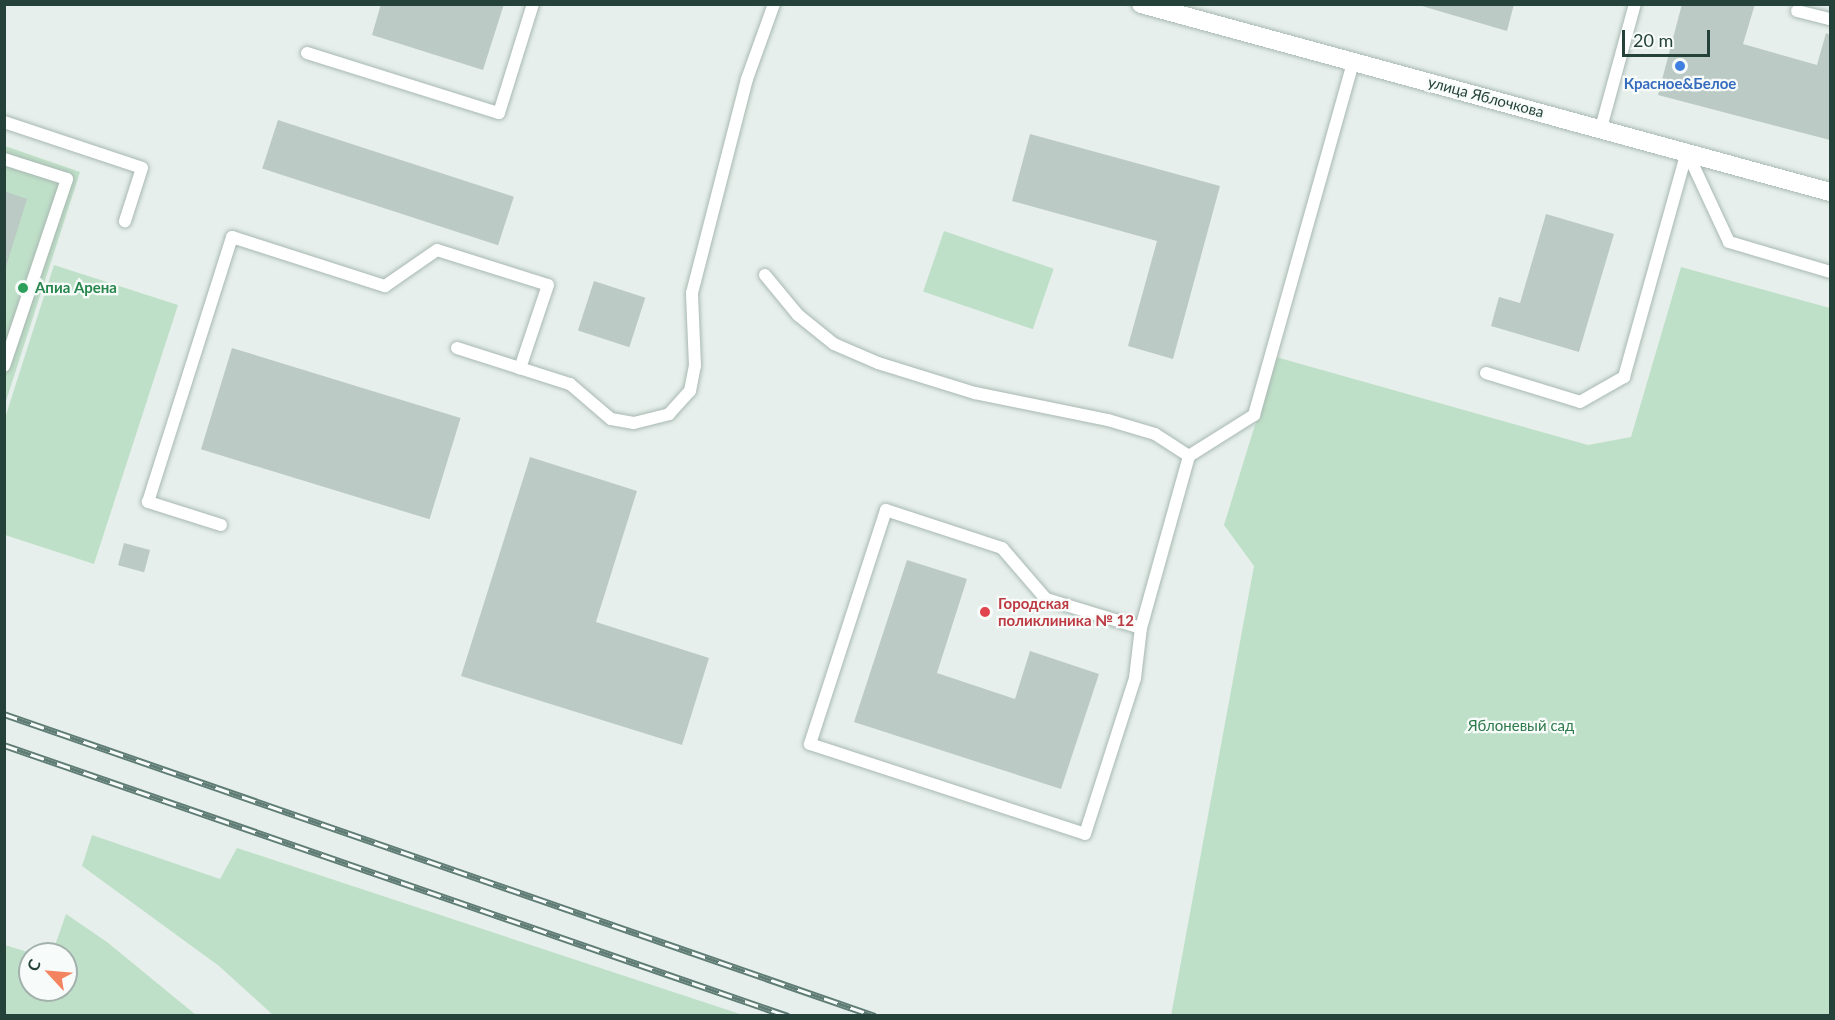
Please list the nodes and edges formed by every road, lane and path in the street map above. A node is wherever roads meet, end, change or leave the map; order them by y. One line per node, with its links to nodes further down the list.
1 (533, 4): 7 (lane)
2 (774, 4): 19 (lane)
3 (1141, 4): 8 (street, улица Яблочкова)
4 (1635, 4): 10 (lane)
5 (1797, 11): 6 (lane)
6 (1830, 19)
7 (307, 53)
8 (1353, 62): 10 (street, улица Яблочкова); 21 (lane)
9 (4, 122): 14 (lane)
10 (1601, 128): 11 (street, улица Яблочкова)
11 (1687, 152): 13 (street, улица Яблочкова); 15 (lane); 20 (lane)
12 (4, 159): 18 (lane)
13 (1830, 192)
14 (125, 221)
15 (1830, 272)
16 (765, 275): 21 (lane)
17 (457, 348): 19 (lane)
18 (4, 366)
19 (520, 368): 22 (lane)
20 (1486, 374)
21 (1189, 456): 23 (lane)
22 (221, 525)
23 (1141, 628): 23 (lane)

